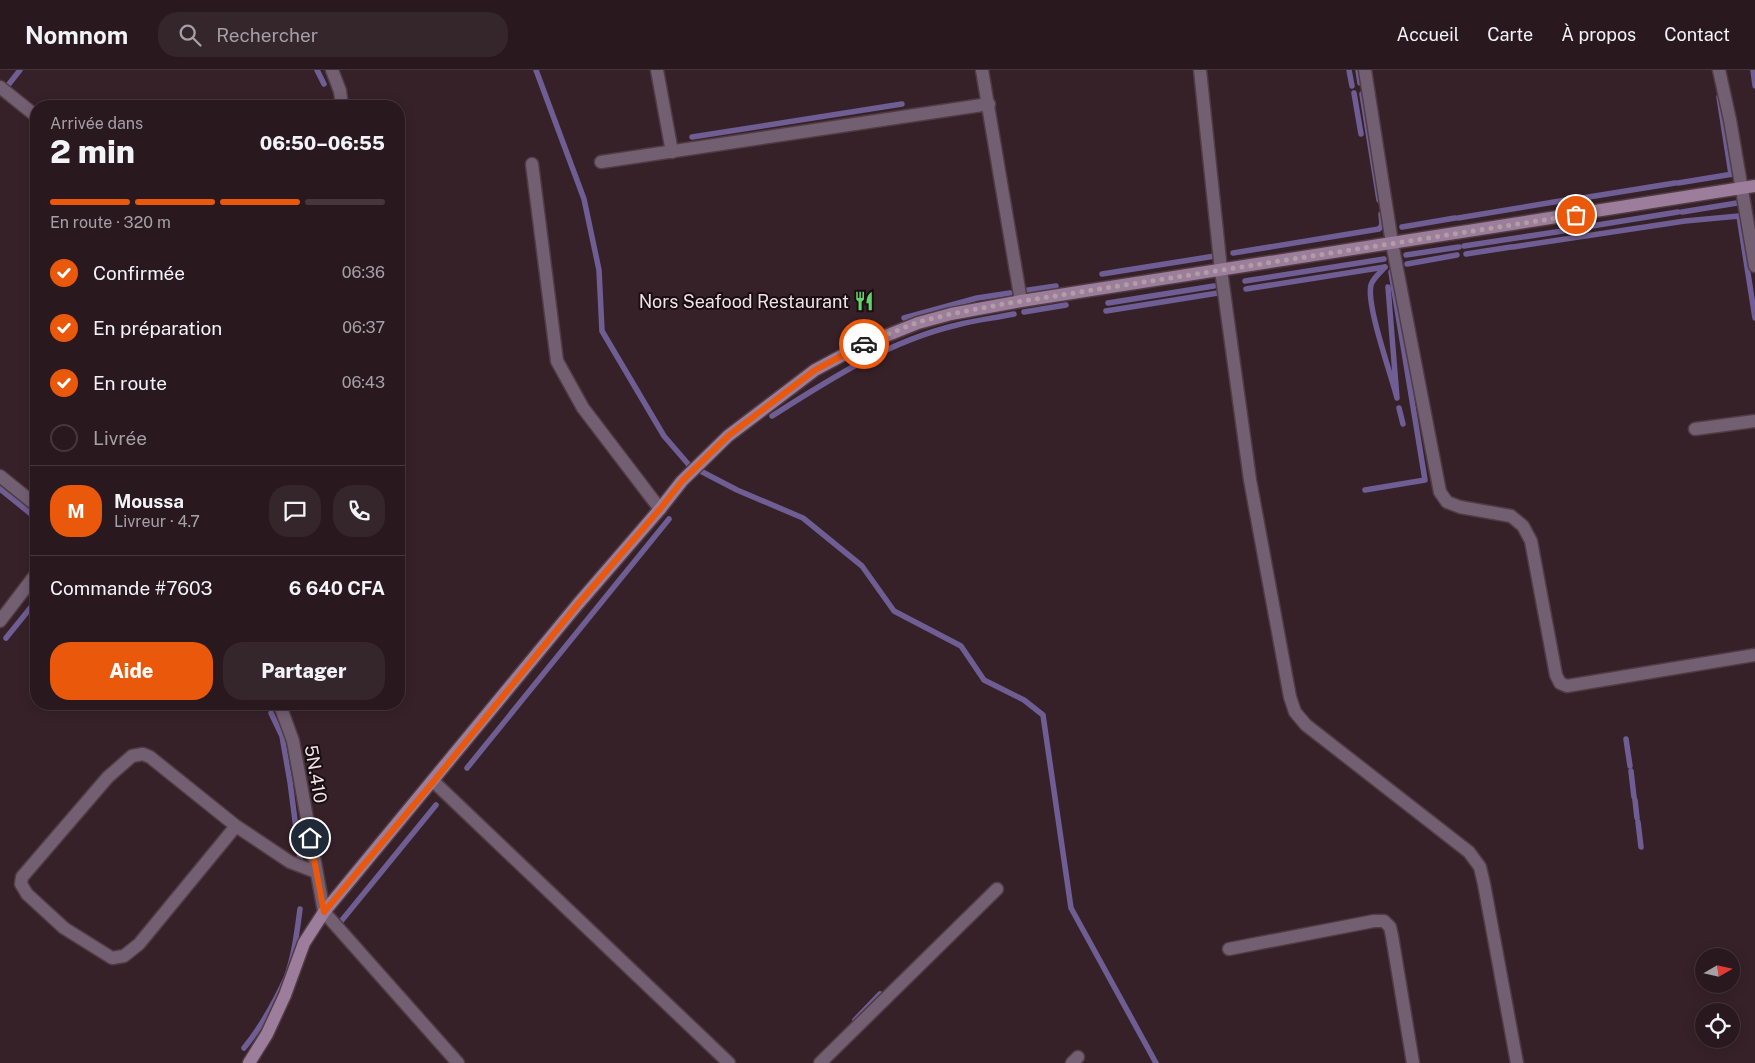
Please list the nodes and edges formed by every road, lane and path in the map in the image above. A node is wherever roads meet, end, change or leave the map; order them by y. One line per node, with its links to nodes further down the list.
1 (332, 70): 8 (street)
2 (657, 70): 11 (street)
3 (982, 70): 9 (street)
4 (1200, 70): 17 (street)
5 (1365, 70): 15 (street)
6 (1718, 70): 14 (street)
7 (0, 87): 10 (street)
8 (341, 100)
9 (988, 104): 11 (street); 18 (street)
10 (30, 111)
11 (672, 152): 12 (street)
12 (601, 162)
13 (532, 164): 23 (street)
14 (1749, 187): 15 (main road); 16 (street)
15 (1392, 244): 17 (main road); 26 (street)
16 (1755, 266)
17 (1221, 270): 18 (main road); 39 (street)
18 (1021, 301): 23 (main road)
19 (1755, 421): 20 (street)
20 (1694, 428)
21 (0, 476): 22 (street)
22 (30, 501)
23 (660, 509): 28 (main road)
24 (30, 582): 25 (street)
25 (0, 621)
26 (1755, 655)
27 (283, 710): 30 (street, 5N.410)
28 (433, 782): 32 (main road); 36 (street)
29 (236, 826): 29 (street); 30 (street)
30 (316, 872): 32 (street, 5N.410)
31 (997, 890): 37 (street)
32 (324, 912): 34 (main road); 35 (street)
33 (1229, 949): 38 (street)
34 (249, 1063)
35 (458, 1063)
36 (729, 1063)
37 (820, 1063)
38 (1413, 1063)
39 (1517, 1063)

